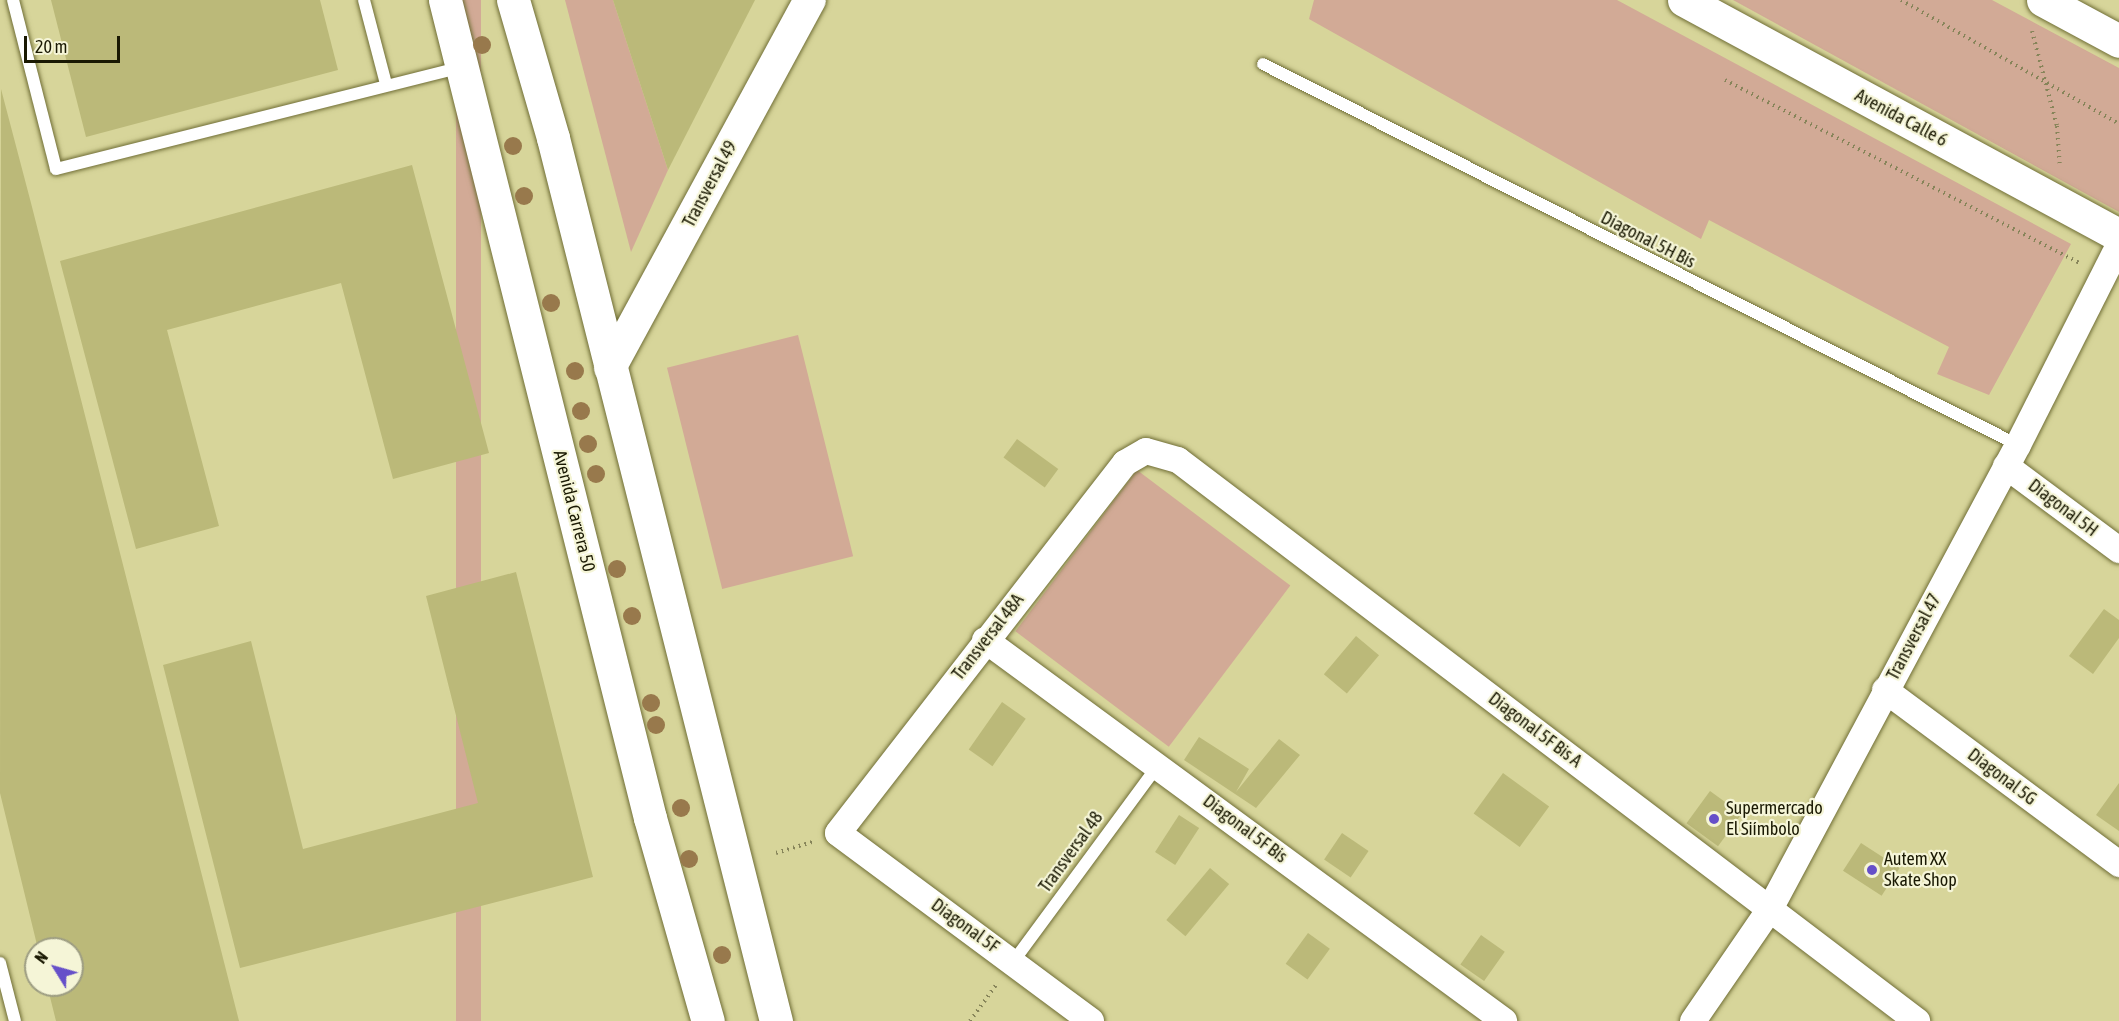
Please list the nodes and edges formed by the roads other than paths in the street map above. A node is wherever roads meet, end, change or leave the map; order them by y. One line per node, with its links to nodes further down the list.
1 (13, 0): 11 (lane)
2 (364, 0): 11 (lane)
3 (445, 0): 10 (main road, Avenida Carrera 50)
4 (513, 0): 14 (main road)
5 (810, 0): 14 (street, Transversal 49)
6 (1684, 0): 12 (main road, Avenida Calle 6)
7 (2037, 14): 8 (main road)
8 (2119, 41)
9 (1263, 64): 16 (lane, Diagonal 5H Bis)
10 (463, 67): 11 (lane); 27 (main road, Avenida Carrera 50)
11 (386, 84)
12 (2119, 235)
13 (2119, 245): 16 (street, Transversal 47)
14 (610, 368): 28 (main road)
15 (1146, 450): 18 (street, Transversal 48A); 23 (street, Diagonal 5F Bis A)
16 (2012, 455): 17 (street, Diagonal 5H); 19 (street, Transversal 47)
17 (2119, 550)
18 (985, 640): 20 (street, Diagonal 5F Bis); 21 (street, Transversal 48A)
19 (1885, 690): 22 (street, Diagonal 5G); 23 (street, Transversal 47)
20 (1158, 764): 24 (lane, Transversal 48); 30 (street, Diagonal 5F Bis)
21 (838, 833): 24 (street, Diagonal 5F)
22 (2119, 864)
23 (1770, 909): 31 (street, Transversal 47); 32 (street, Diagonal 5F Bis A)
24 (1013, 962): 29 (street, Diagonal 5F)
25 (0, 963): 26 (lane)
26 (15, 1021)
27 (708, 1021)
28 (776, 1021)
29 (1091, 1021)
30 (1504, 1021)
31 (1693, 1021)
32 (1917, 1021)

